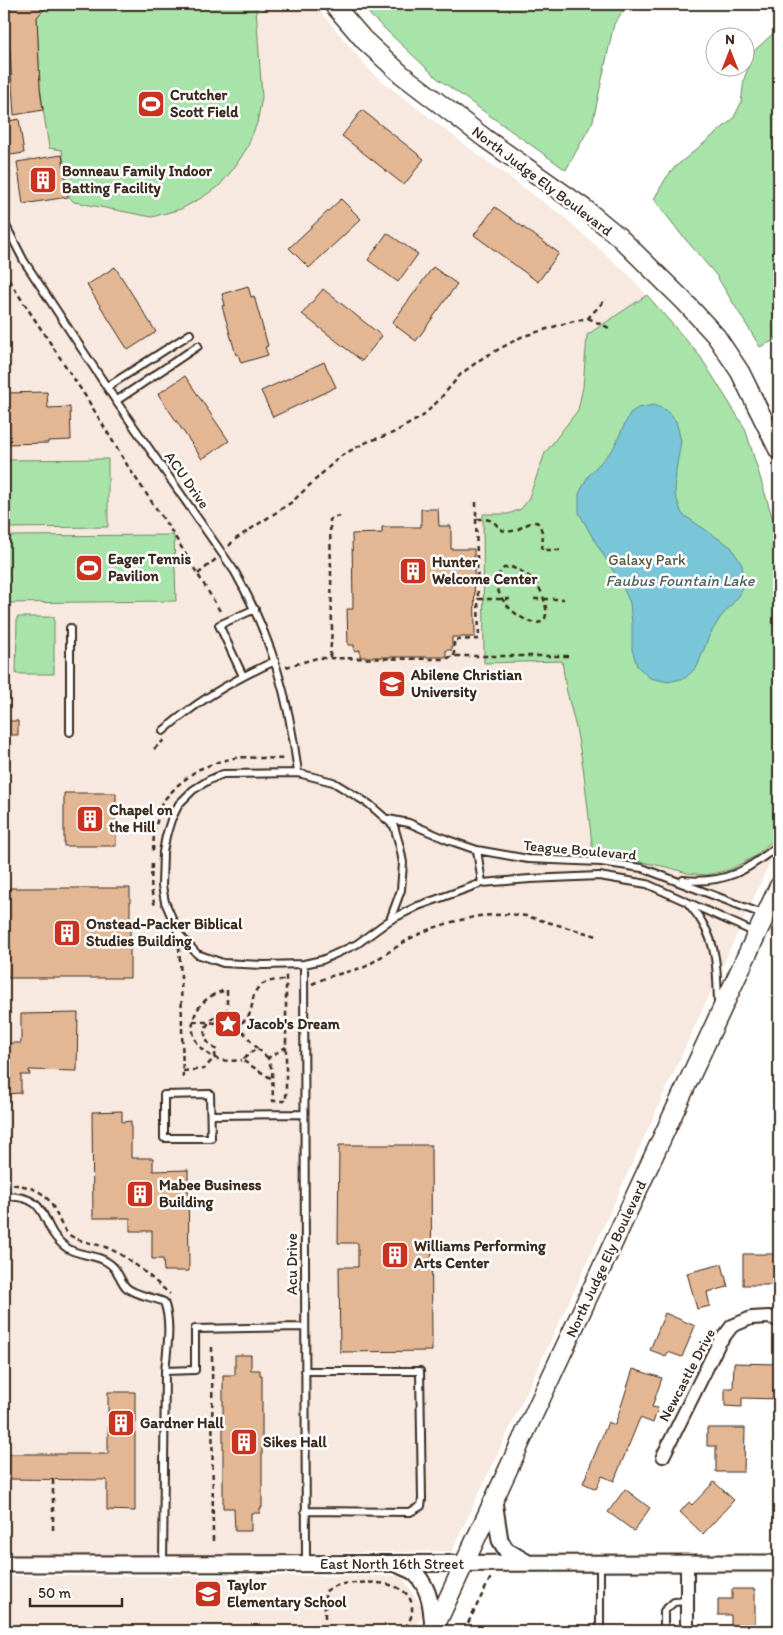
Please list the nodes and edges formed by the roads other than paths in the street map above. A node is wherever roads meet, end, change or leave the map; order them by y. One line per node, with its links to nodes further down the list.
1 (333, 4): 7 (main road, North Judge Ely Boulevard)
2 (4, 222): 5 (lane, ACU Drive)
3 (190, 334): 5 (lane)
4 (198, 346): 6 (lane)
5 (107, 387): 6 (lane, ACU Drive)
6 (116, 401): 8 (lane, ACU Drive)
7 (779, 451)
8 (255, 608): 10 (lane, ACU Drive); 11 (lane)
9 (70, 628): 13 (lane)
10 (275, 661): 11 (lane); 14 (lane, ACU Drive)
11 (243, 676): 12 (lane)
12 (163, 731)
13 (70, 732)
14 (298, 773): 15 (lane, Teague Boulevard); 25 (lane, Teague Boulevard)
15 (388, 819): 17 (lane, Teague Boulevard); 23 (lane, Teague Boulevard)
16 (779, 845): 18 (lane)
17 (477, 850): 18 (lane, Teague Boulevard); 19 (lane)
18 (674, 879): 22 (lane, Teague Boulevard)
19 (482, 883): 21 (lane, Teague Boulevard); 23 (lane, Teague Boulevard)
20 (779, 886): 22 (main road, North Judge Ely Boulevard)
21 (687, 901): 24 (lane, Teague Boulevard); 26 (lane)
22 (766, 916): 24 (main road, North Judge Ely Boulevard)
23 (390, 920): 25 (lane, Teague Boulevard)
24 (757, 934): 26 (main road, North Judge Ely Boulevard)
25 (304, 964): 27 (lane, Acu Drive)
26 (718, 1017): 35 (main road, North Judge Ely Boulevard)
27 (304, 1114): 28 (lane); 31 (lane, Acu Drive)
28 (211, 1115): 28 (lane)
29 (4, 1196): 32 (lane)
30 (779, 1320): 34 (street, Newcastle Drive)
31 (304, 1327): 32 (lane); 33 (lane, Acu Drive)
32 (165, 1371): 41 (lane)
33 (305, 1371): 36 (lane, Acu Drive); 36 (lane)
34 (663, 1456)
35 (494, 1501): 44 (main road, North Judge Ely Boulevard); 45 (street)
36 (305, 1511): 42 (lane, Acu Drive)
37 (600, 1563): 38 (street, East North 16th Street); 45 (street, East North 16th Street); 48 (lane)
38 (686, 1563): 39 (street, East North 16th Street); 46 (street)
39 (779, 1563)
40 (4, 1564): 41 (street, East North 16th Street)
41 (164, 1564): 42 (street, East North 16th Street)
42 (306, 1564): 43 (street, East North 16th Street)
43 (397, 1564): 44 (street, East North 16th Street); 47 (street)
44 (465, 1564): 45 (street, East North 16th Street); 47 (main road, North Judge Ely Boulevard)
45 (529, 1564)
46 (686, 1601): 49 (lane); 50 (street)
47 (433, 1631)
48 (600, 1631)
49 (664, 1631)
50 (687, 1631)

